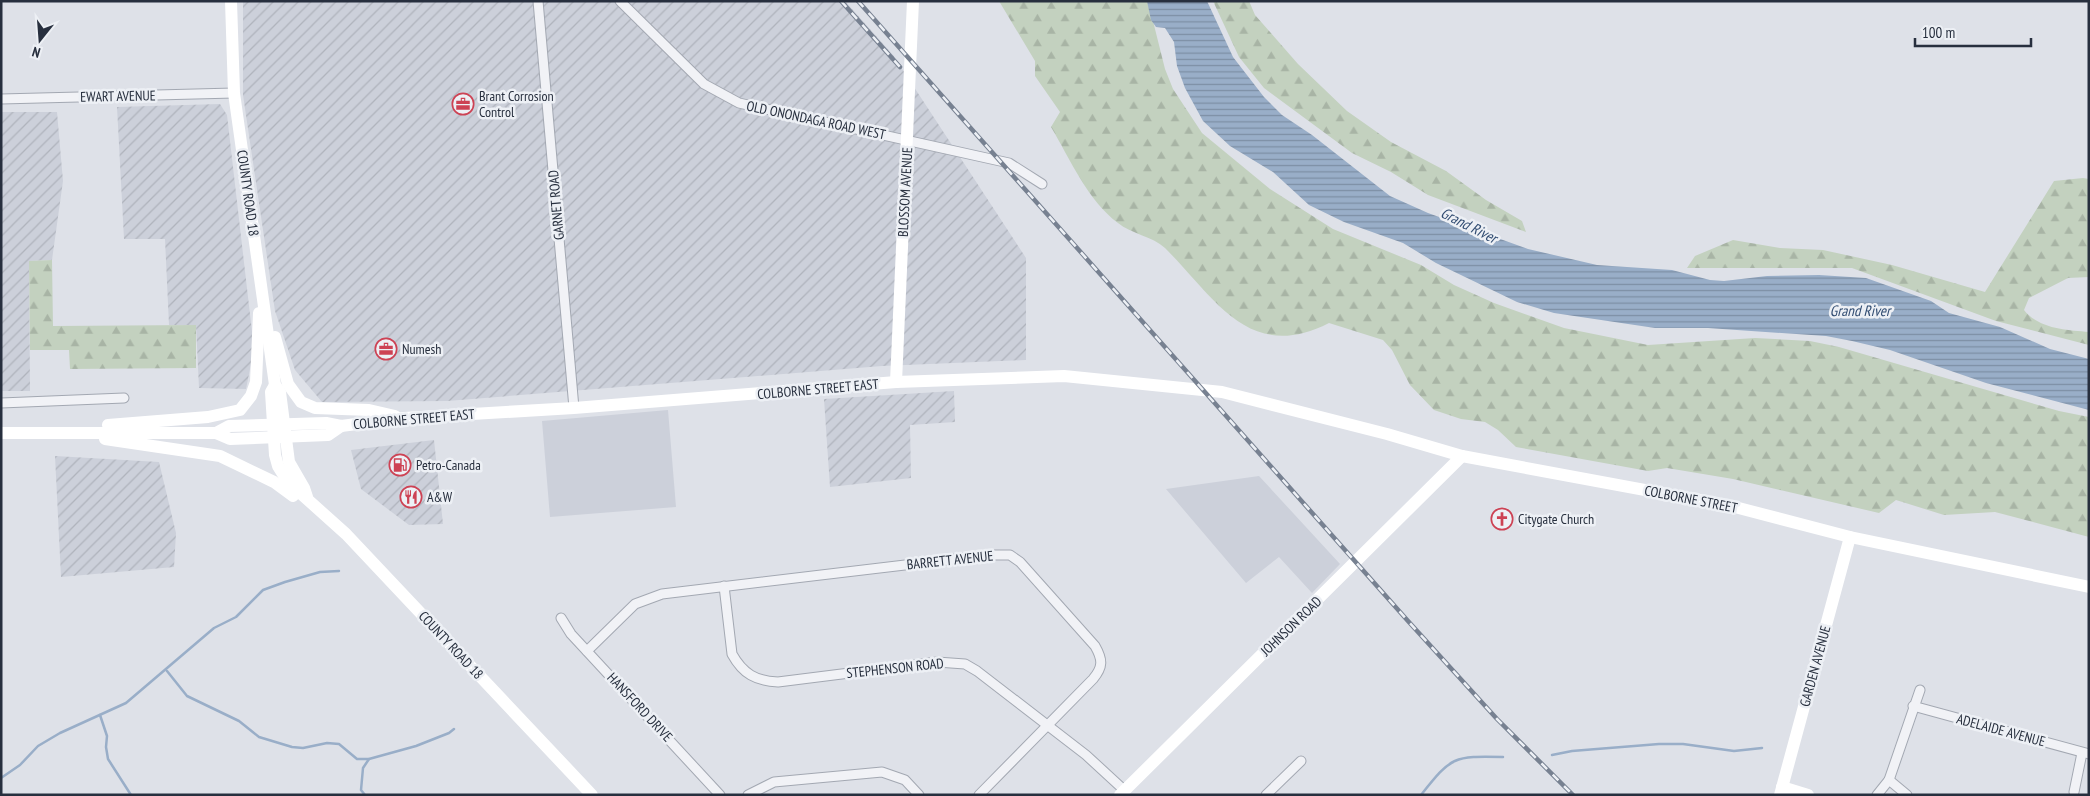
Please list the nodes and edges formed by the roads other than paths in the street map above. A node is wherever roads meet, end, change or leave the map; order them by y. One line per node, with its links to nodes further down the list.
1 (231, 1): 5 (main road, COUNTY ROAD 18)
2 (538, 1): 13 (street, GARNET ROAD)
3 (620, 1): 7 (street, OLD ONONDAGA ROAD WEST)
4 (913, 1): 7 (main road, BLOSSOM AVENUE)
5 (234, 93): 6 (street, EWART AVENUE); 9 (main road, COUNTY ROAD 18)
6 (1, 99)
7 (908, 140): 8 (street, OLD ONONDAGA ROAD WEST); 10 (main road, BLOSSOM AVENUE)
8 (1042, 184)
9 (260, 281): 15 (main road); 16 (main road, COUNTY ROAD 18); 18 (main road)
10 (896, 382): 13 (main road, COLBORNE STREET EAST); 14 (main road, COLBORNE STREET EAST)
11 (124, 398): 12 (street)
12 (1, 403)
13 (574, 408): 15 (main road, COLBORNE STREET EAST)
14 (1293, 410): 22 (main road, COLBORNE STREET)
15 (404, 418): 17 (main road, COLBORNE STREET EAST)
16 (278, 424): 17 (main road, COLBORNE STREET EAST); 20 (main road, COLBORNE STREET EAST); 21 (main road, COUNTY ROAD 18)
17 (341, 426): 21 (main road, COLBORNE STREET EAST)
18 (52, 432): 19 (main road, COLBORNE STREET EAST); 20 (main road, COLBORNE STREET EAST); 23 (main road)
19 (1, 433)
20 (216, 433): 21 (main road, COLBORNE STREET EAST)
21 (280, 438): 23 (main road, COUNTY ROAD 18)
22 (1462, 456): 24 (main road, COLBORNE STREET); 36 (main road, JOHNSON ROAD)
23 (342, 530): 38 (main road, COUNTY ROAD 18)
24 (1850, 537): 26 (main road, COLBORNE STREET); 35 (main road, GARDEN AVENUE)
25 (724, 586): 28 (street, BARRETT AVENUE); 31 (street, STEPHENSON ROAD); 31 (street, BARRETT AVENUE)
26 (2089, 587)
27 (561, 618): 28 (street, HANSFORD DRIVE)
28 (587, 651): 39 (street, HANSFORD DRIVE)
29 (1920, 690): 30 (street)
30 (1913, 706): 32 (street, ADELAIDE AVENUE); 34 (street)
31 (1047, 727): 36 (street, STEPHENSON ROAD); 42 (street, BARRETT AVENUE)
32 (2086, 754): 37 (street)
33 (1301, 761): 43 (street)
34 (1889, 780): 45 (street); 46 (street)
35 (1781, 791): 44 (main road)
36 (1122, 792)
37 (2073, 794)
38 (592, 795)
39 (720, 795)
40 (748, 795): 41 (street)
41 (919, 795)
42 (978, 795)
43 (1266, 795)
44 (1808, 795)
45 (1877, 795)
46 (1907, 795)

